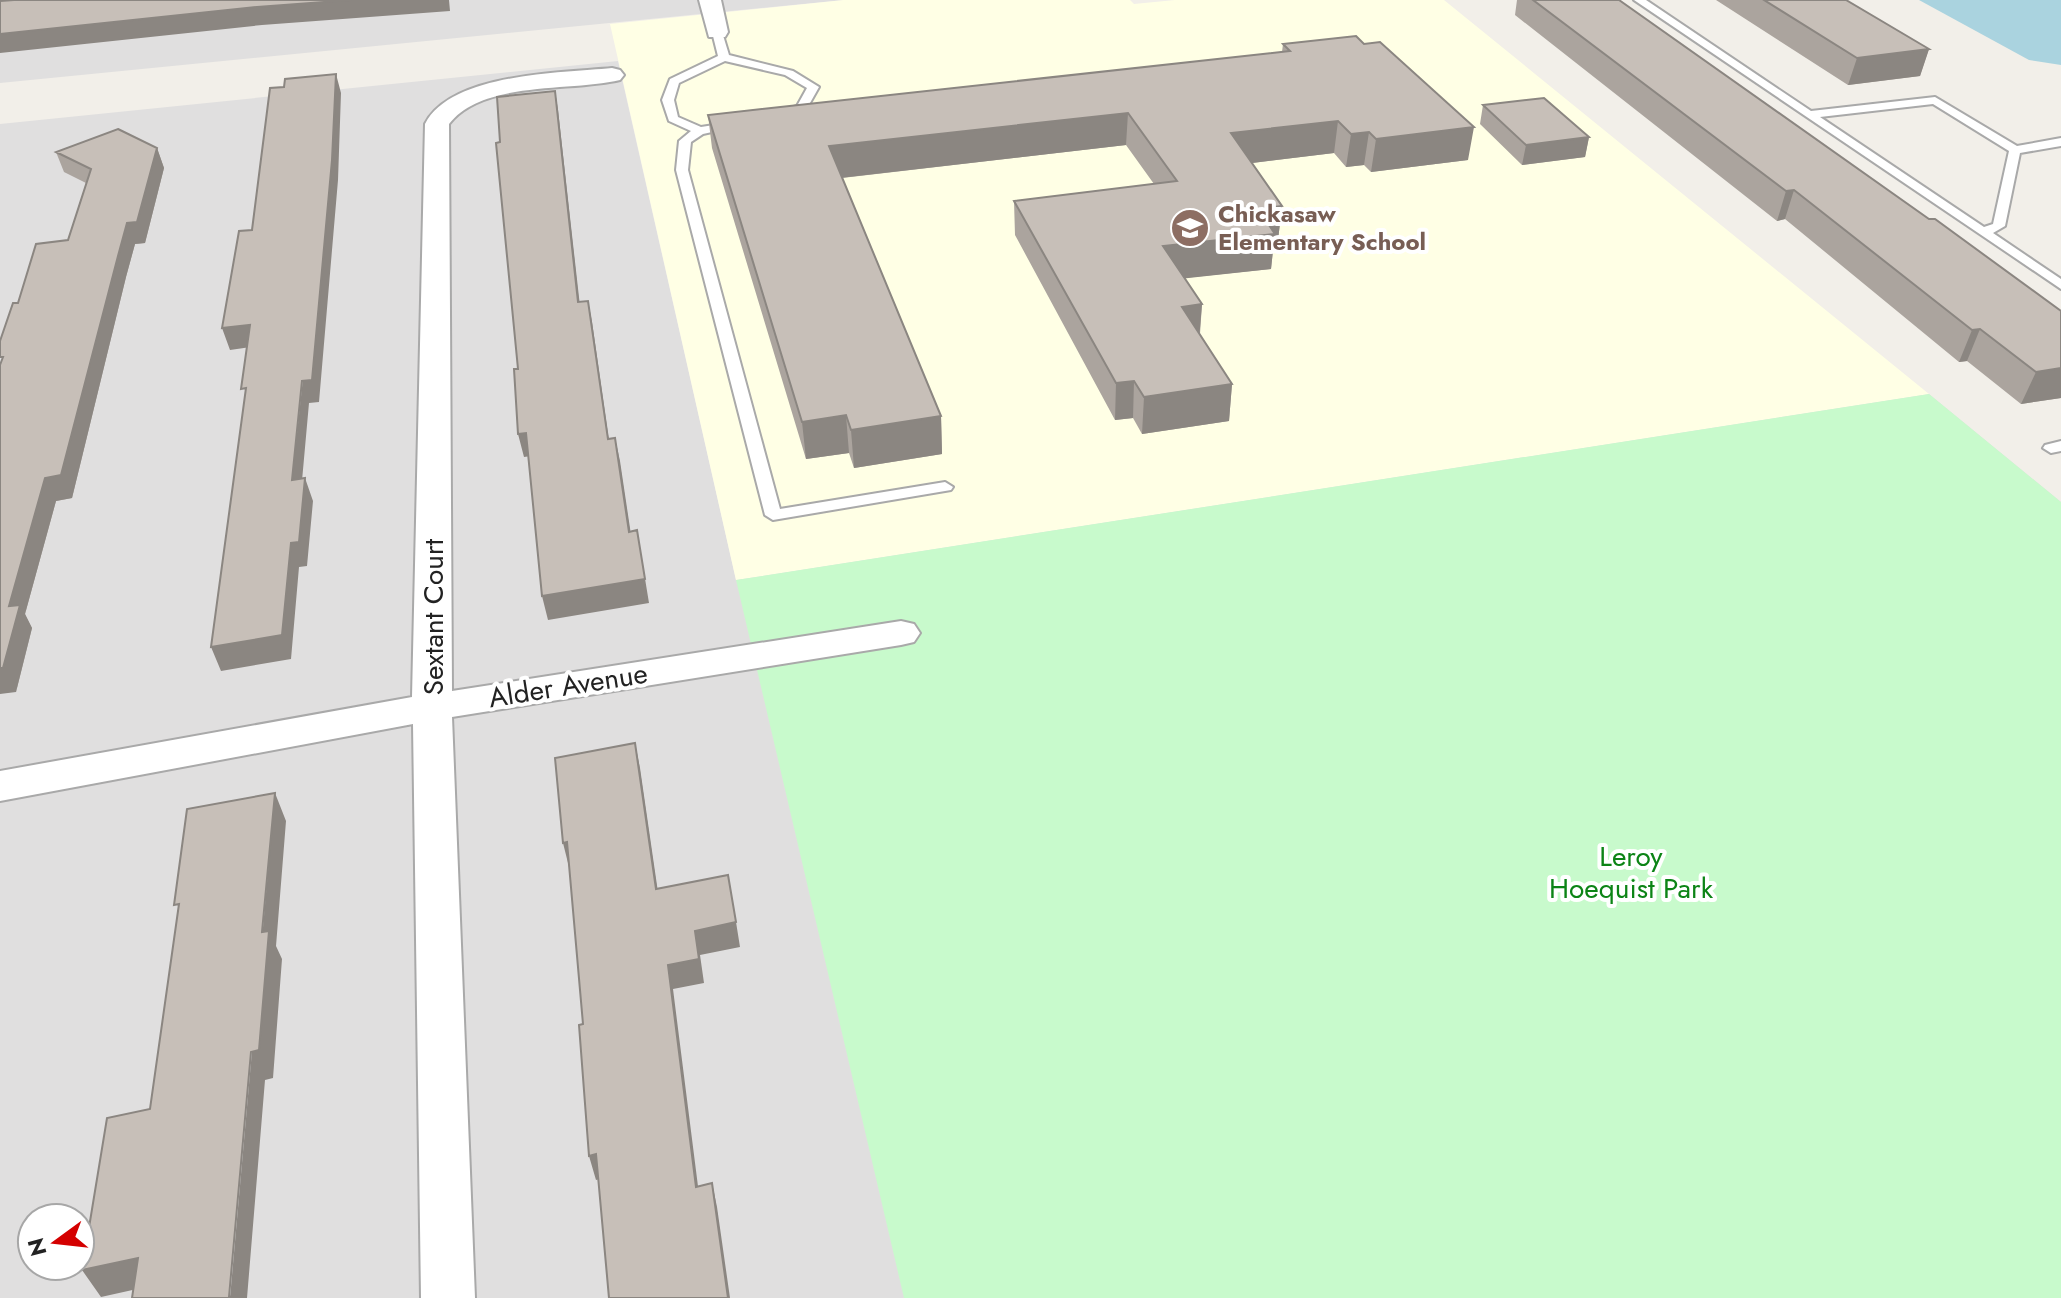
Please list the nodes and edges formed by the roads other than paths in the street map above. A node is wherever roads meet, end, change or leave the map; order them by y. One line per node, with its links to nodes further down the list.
1 (710, 0): 3 (street)
2 (1639, 0): 6 (lane)
3 (717, 32): 4 (lane)
4 (724, 57): 7 (lane); 7 (lane)
5 (612, 75): 14 (street, Sextant Court)
6 (1809, 115): 9 (lane); 10 (lane)
7 (700, 131): 12 (lane)
8 (2061, 142): 9 (lane)
9 (2015, 150): 10 (lane)
10 (1983, 232): 11 (lane)
11 (2061, 285)
12 (945, 487)
13 (901, 633): 14 (street, Alder Avenue)
14 (432, 707): 15 (street, Alder Avenue); 16 (street, Sextant Court)
15 (0, 786)
16 (448, 1298)

